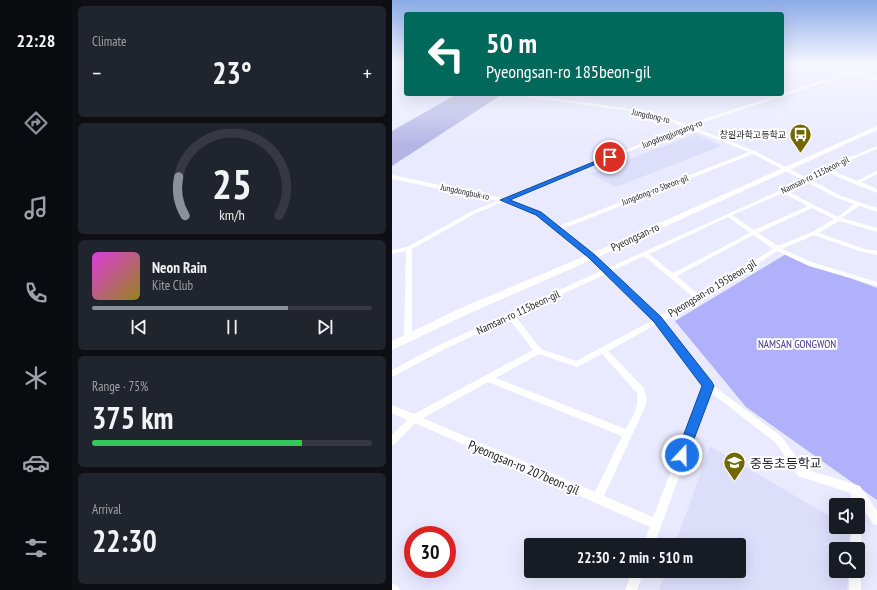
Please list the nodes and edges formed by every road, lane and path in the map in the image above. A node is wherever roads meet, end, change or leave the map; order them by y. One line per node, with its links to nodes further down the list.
1 (798, 91): 2 (street, Jungdongjungang-ro)
2 (784, 95)
3 (525, 96): 5 (street, Jungdong-ro)
4 (782, 96): 5 (street, Jungdongjungang-ro)
5 (690, 127): 9 (street, Jungdong-ro); 19 (street, Jungdongjungang-ro)
6 (877, 128): 11 (main road, Pyeongsan-ro)
7 (877, 147): 8 (street, Namsan-ro 115beon-gil)
8 (870, 150): 10 (street); 12 (street, Namsan-ro 115beon-gil)
9 (752, 152): 11 (street, Jungdong-ro); 25 (street, Jungdong-ro 5beon-gil)
10 (877, 153)
11 (783, 169): 15 (street, Jungdong-ro); 34 (main road, Pyeongsan-ro)
12 (826, 169): 15 (street, Namsan-ro 115beon-gil); 16 (street)
13 (877, 172): 16 (street)
14 (392, 177): 19 (street, Jungdongbuk-ro)
15 (806, 179): 17 (street, Namsan-ro 115beon-gil); 20 (street, Jungdong-ro)
16 (856, 183): 18 (street)
17 (784, 191): 21 (street); 23 (street, Namsan-ro 115beon-gil)
18 (877, 191)
19 (504, 200): 25 (street, Jungdongbuk-ro); 29 (street, Jungdongjungang-ro)
20 (857, 204): 22 (street, Jungdong-ro); 24 (street, Pyeongsan-ro 195beon-gil)
21 (812, 206): 24 (street); 27 (street)
22 (877, 210)
23 (728, 215): 27 (street); 33 (street, Namsan-ro 115beon-gil)
24 (838, 219): 26 (street); 28 (street, Pyeongsan-ro 195beon-gil)
25 (557, 229): 34 (street, Jungdongbuk-ro)
26 (877, 230)
27 (755, 232): 30 (street); 36 (street)
28 (814, 233): 30 (street, Pyeongsan-ro 195beon-gil); 32 (street)
29 (409, 248): 31 (street, Jungdongjungang-ro); 41 (street)
30 (776, 249): 37 (street); 38 (street, Pyeongsan-ro 195beon-gil)
31 (392, 252)
32 (877, 253)
33 (645, 254): 35 (street, Namsan-ro 115beon-gil); 36 (street)
34 (592, 256): 35 (street, Jungdongbuk-ro); 41 (main road, Pyeongsan-ro)
35 (608, 271): 39 (street, Namsan-ro 115beon-gil); 40 (street, Jungdongbuk-ro)
36 (672, 276): 38 (street)
37 (877, 284)
38 (699, 298): 40 (street, Pyeongsan-ro 195beon-gil)
39 (510, 316): 44 (street); 45 (street, Namsan-ro 115beon-gil)
40 (658, 320): 43 (street, Pyeongsan-ro 195beon-gil); 47 (street, Jungdongbuk-ro)
41 (408, 337): 42 (main road, Pyeongsan-ro)
42 (392, 346)
43 (603, 350): 44 (street, Pyeongsan-ro 195beon-gil); 50 (street)
44 (538, 351): 46 (street)
45 (392, 374)
46 (487, 378): 49 (street); 50 (street)
47 (708, 386): 52 (street, Jungdongbuk-ro); 56 (street)
48 (392, 410): 49 (street, Pyeongsan-ro 207beon-gil)
49 (413, 419): 51 (street); 54 (street, Pyeongsan-ro 207beon-gil)
50 (628, 434): 54 (street)
51 (392, 441)
52 (856, 490): 53 (street); 55 (street)
53 (856, 498)
54 (597, 499): 56 (street, Pyeongsan-ro 207beon-gil)
55 (877, 520)
56 (656, 524): 57 (street)
57 (651, 538)
58 (635, 578): 60 (street)
59 (855, 578): 61 (street)
60 (631, 590)
61 (855, 590)

